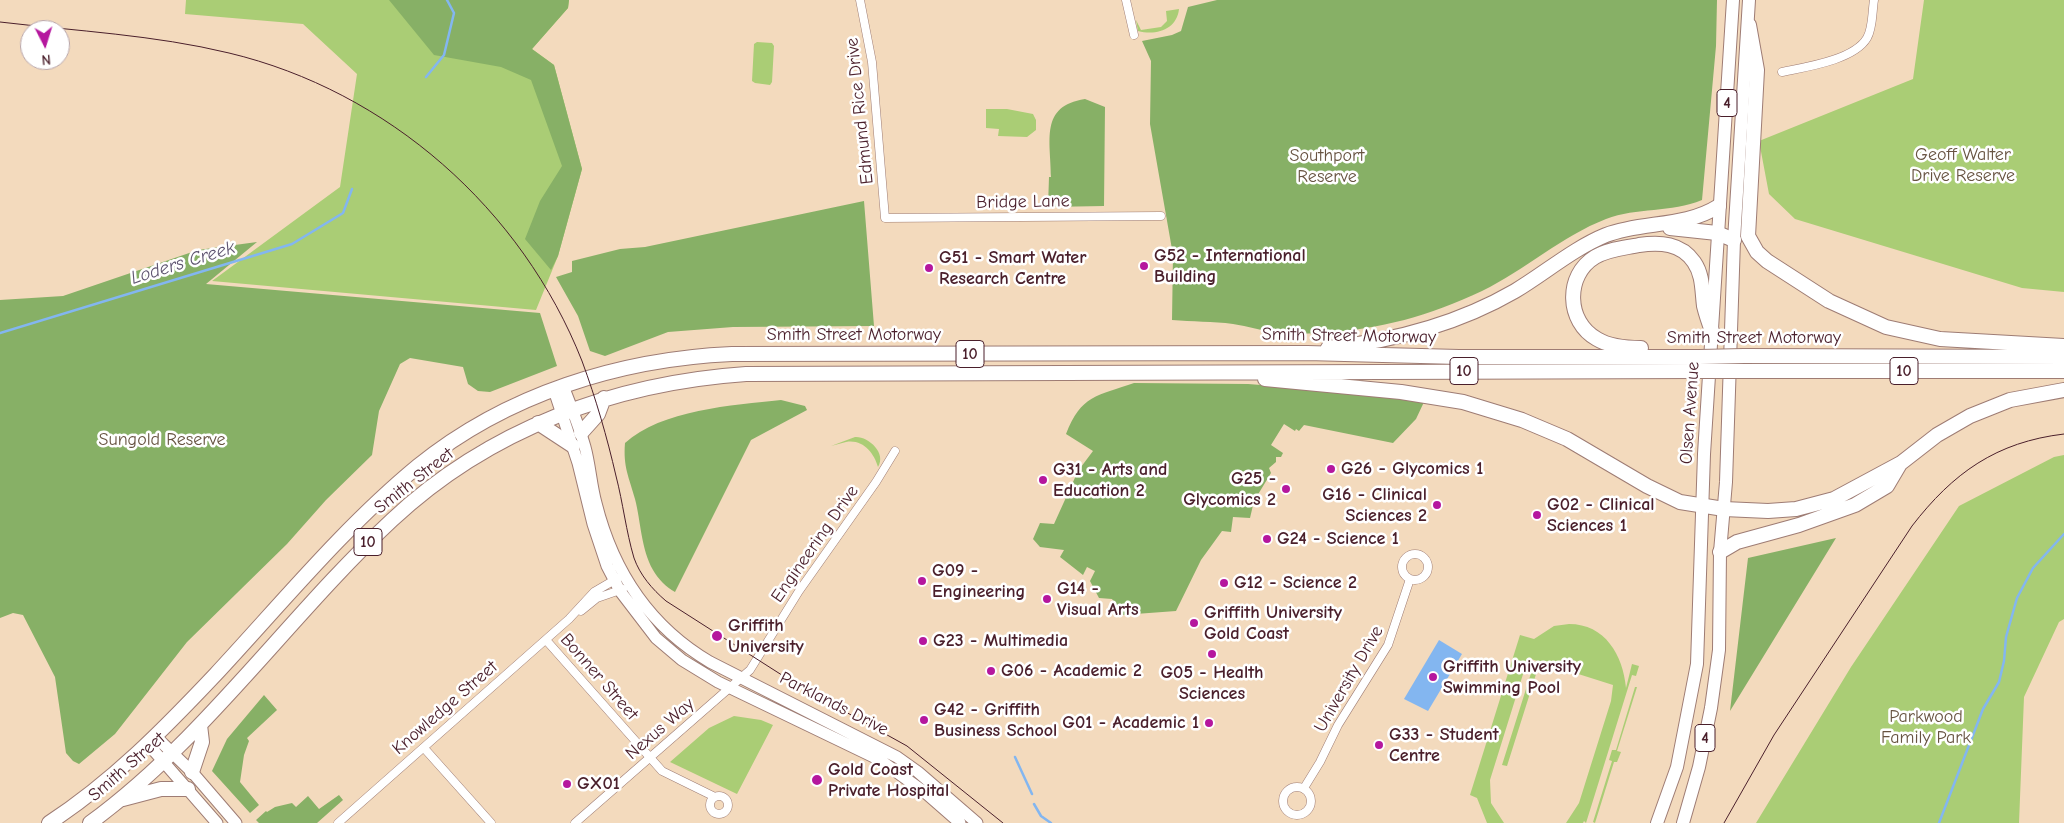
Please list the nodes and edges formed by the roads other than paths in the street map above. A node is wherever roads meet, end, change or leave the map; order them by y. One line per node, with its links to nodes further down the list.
1 (860, 0): 11 (street, Edmund Rice Drive)
2 (1126, 0): 7 (street)
3 (1734, 0): 9 (main road, Olsen Avenue / 4)
4 (1749, 0): 6 (main road, Olsen Avenue / 4)
5 (1874, 0): 8 (street)
6 (1749, 25): 14 (main road, Olsen Avenue / 4); 16 (highway)
7 (1134, 35)
8 (1782, 72)
9 (1719, 206): 12 (highway); 13 (main road, Olsen Avenue / 4)
10 (1161, 216): 11 (street, Bridge Lane)
11 (885, 218)
12 (1656, 226): 13 (highway); 17 (highway)
13 (1717, 232): 14 (highway); 15 (main road, Olsen Avenue / 4)
14 (1734, 240): 34 (main road, Olsen Avenue / 4)
15 (1712, 331): 18 (highway); 33 (main road, Olsen Avenue / 4)
16 (2064, 346)
17 (1307, 354): 18 (highway, Smith Street Motorway / 10); 20 (highway, Smith Street Motorway / 10)
18 (1698, 356): 19 (highway, Smith Street Motorway / 10, bridge)
19 (2064, 357)
20 (634, 365): 24 (highway, Smith Street / 10)
21 (2064, 371): 22 (highway, Smith Street Motorway / 10, bridge)
22 (1230, 373): 23 (highway, Smith Street Motorway / 10); 33 (highway)
23 (746, 374): 26 (highway, Smith Street / 10)
24 (558, 388): 27 (street, Parklands Drive); 44 (highway, Smith Street / 10)
25 (2064, 390): 32 (highway)
26 (604, 398): 27 (highway, Smith Street / 10); 29 (highway)
27 (567, 411): 28 (highway, Smith Street / 10); 29 (street, Parklands Drive); 30 (street, Parklands Drive)
28 (538, 423): 30 (highway); 43 (highway, Smith Street / 10)
29 (581, 433): 36 (street, Parklands Drive)
30 (573, 446): 36 (street, Parklands Drive)
31 (895, 451): 41 (street, Engineering Drive)
32 (1901, 464): 34 (highway); 35 (highway)
33 (1702, 506): 34 (highway); 64 (main road, Olsen Avenue / 4)
34 (1724, 508): 35 (main road, Olsen Avenue / 4)
35 (1720, 552): 65 (main road, Olsen Avenue / 4)
36 (618, 578): 38 (street, Parklands Drive); 39 (street, Knowledge Street)
37 (1410, 579): 49 (street, University Drive)
38 (625, 589): 39 (street, Knowledge Street); 41 (street, Parklands Drive); 42 (street, Parklands Drive)
39 (572, 616): 40 (street, Knowledge Street)
40 (546, 640): 45 (street, Knowledge Street); 47 (street, Bonner Street)
41 (742, 678): 42 (street, Nexus Way); 55 (street, Parklands Drive)
42 (731, 688): 47 (street, Nexus Way); 55 (street, Parklands Drive)
43 (200, 725): 46 (highway, Smith Street / 10); 48 (highway)
44 (152, 741): 46 (street); 56 (highway, Smith Street / 10)
45 (424, 748): 60 (street, Knowledge Street); 61 (street)
46 (168, 758): 48 (street); 50 (street); 52 (highway, Smith Street / 10)
47 (650, 758): 51 (street, Bonner Street); 62 (street, Nexus Way)
48 (192, 772): 59 (street)
49 (1304, 788): 54 (street); 54 (street)
50 (188, 789): 52 (highway); 58 (street)
51 (715, 797): 53 (street); 53 (street)
52 (121, 800): 57 (highway, Smith Street / 10)
53 (718, 819)
54 (1297, 819)
55 (963, 820): 63 (street, Parklands Drive)
56 (49, 823)
57 (90, 823)
58 (217, 823)
59 (236, 823)
60 (338, 823)
61 (491, 823)
62 (575, 823)
63 (976, 823)
64 (1657, 823)
65 (1683, 823)

